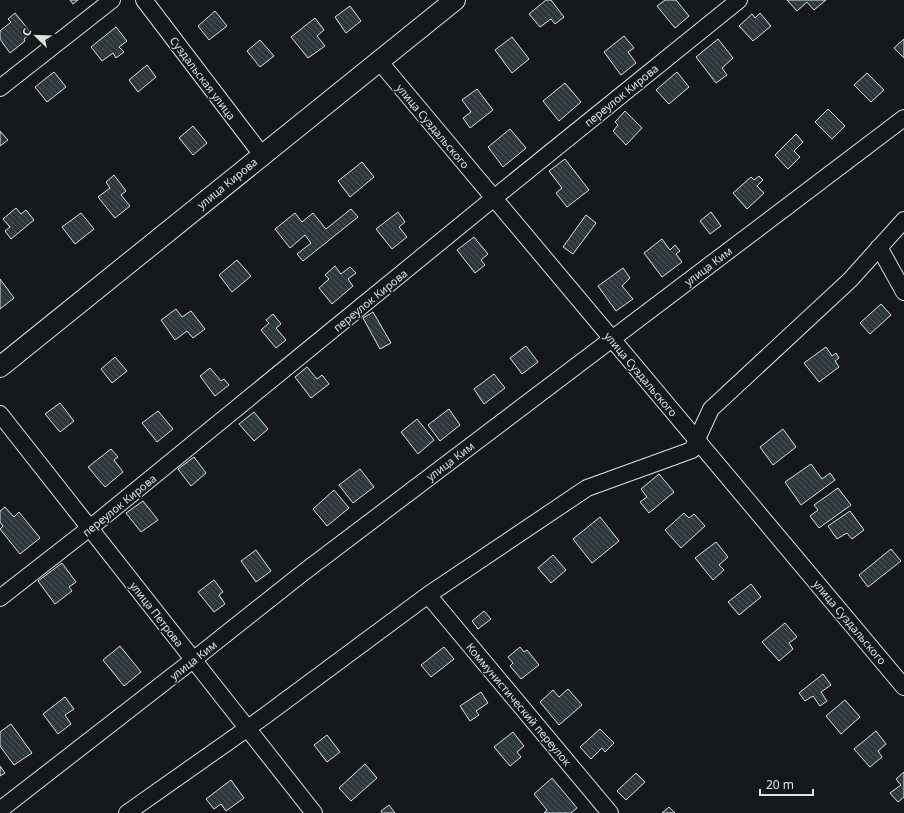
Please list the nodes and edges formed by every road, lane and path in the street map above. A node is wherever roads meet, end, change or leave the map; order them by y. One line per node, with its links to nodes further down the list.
1 (112, 0): 6 (street)
2 (144, 0): 8 (street, Суздальская улица)
3 (455, 0): 5 (street, улица Кирова)
4 (739, 0): 9 (street, переулок Кирова)
5 (379, 61): 8 (street, улица Кирова); 9 (street, улица Суздальского)
6 (0, 88)
7 (904, 118): 13 (street, улица Ким)
8 (262, 155): 14 (street, улица Кирова)
9 (494, 198): 13 (street, улица Суздальского); 17 (street, переулок Кирова)
10 (904, 220): 11 (street)
11 (879, 248): 12 (street); 16 (street)
12 (904, 292)
13 (612, 339): 16 (street, улица Суздальского); 20 (street, улица Ким)
14 (0, 367)
15 (0, 414): 17 (street, улица Петрова)
16 (697, 440): 18 (street); 21 (street, улица Суздальского)
17 (90, 528): 19 (street, переулок Кирова); 20 (street, улица Петрова)
18 (428, 595): 22 (street); 26 (street, Коммунистический переулок)
19 (0, 598)
20 (194, 660): 22 (street, улица Петрова); 23 (street, улица Ким)
21 (904, 687)
22 (247, 728): 24 (street); 25 (street, улица Петрова)
23 (0, 810)
24 (127, 813)
25 (314, 813)
26 (610, 813)

